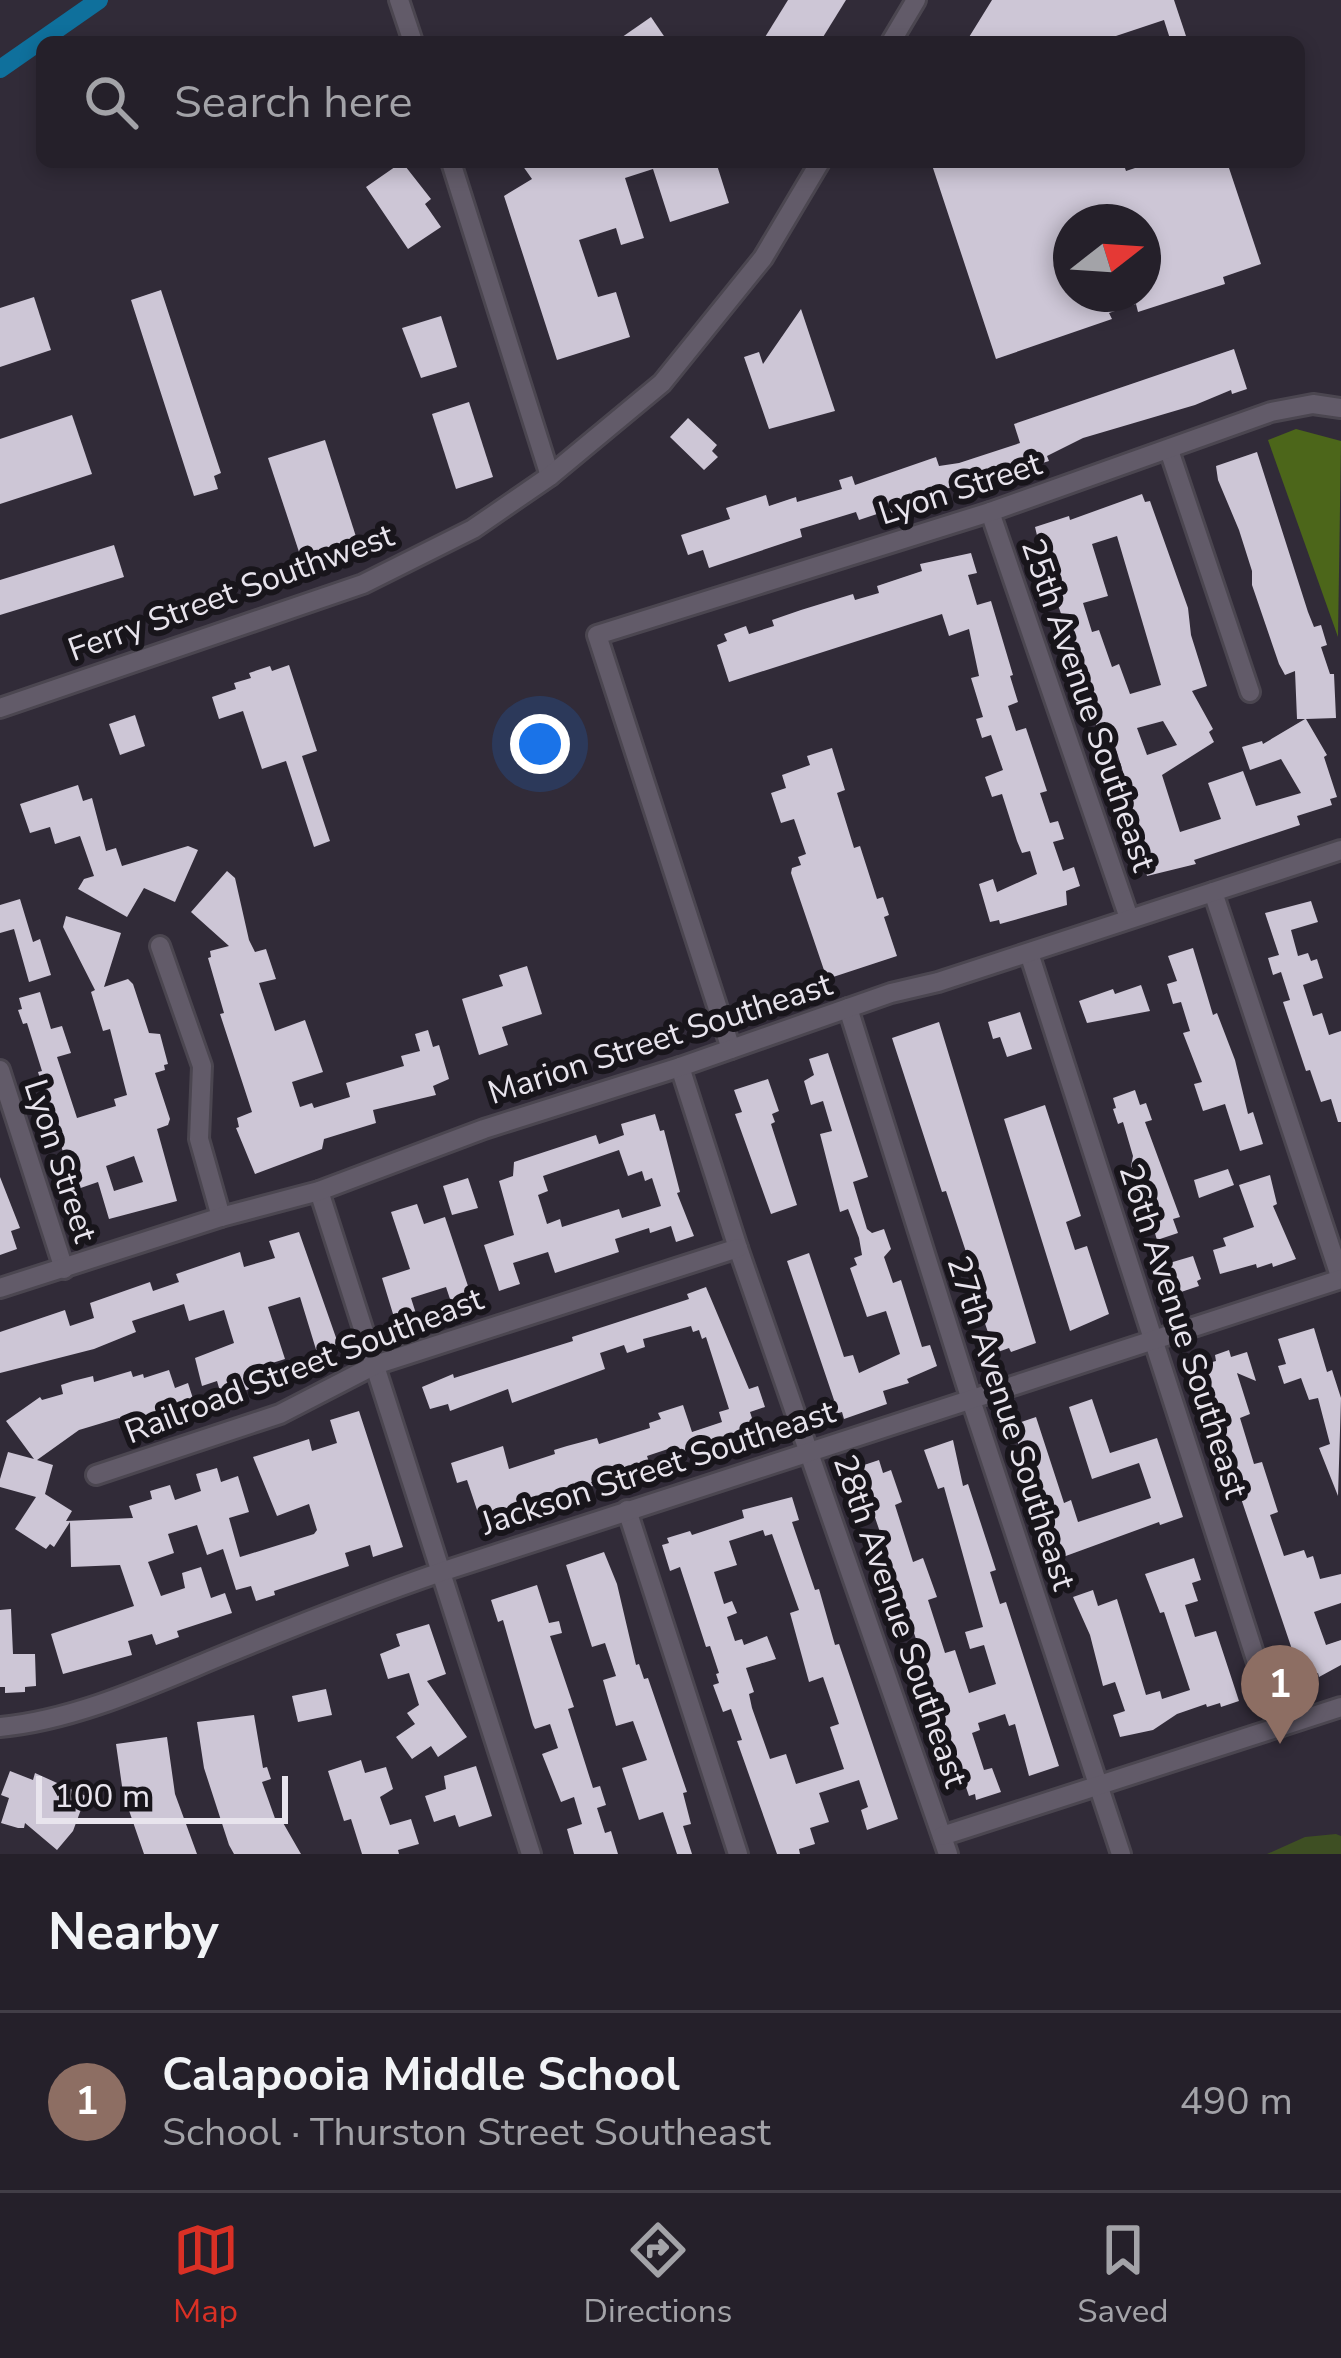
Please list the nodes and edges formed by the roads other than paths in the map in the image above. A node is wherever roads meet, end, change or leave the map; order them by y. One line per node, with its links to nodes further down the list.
1 (399, 0): 3 (street)
2 (916, 0): 4 (street)
3 (410, 36)
4 (895, 36)
5 (453, 168): 9 (street)
6 (816, 168): 9 (street, Ferry Street Southwest)
7 (1341, 409): 8 (street, Lyon Street)
8 (1169, 450): 10 (street, Lyon Street); 11 (street)
9 (550, 476): 12 (street, Ferry Street Southwest)
10 (990, 512): 15 (street, 25th Avenue Southeast); 19 (street, Lyon Street)
11 (1250, 692)
12 (0, 708)
13 (1341, 850): 14 (street, Marion Street Southeast)
14 (1213, 892): 15 (street, Marion Street Southeast); 26 (street)
15 (1130, 918): 17 (street, Marion Street Southeast)
16 (160, 946): 23 (street)
17 (1029, 953): 18 (street, Marion Street Southeast); 28 (street, 26th Avenue Southeast)
18 (848, 1008): 19 (street, Marion Street Southeast); 30 (street, 27th Avenue Southeast)
19 (731, 1049): 20 (street, Marion Street Southeast)
20 (680, 1067): 22 (street, Marion Street Southeast); 24 (street, 28th Avenue Southeast)
21 (0, 1070): 25 (street, Lyon Street)
22 (320, 1191): 23 (street, Marion Street Southeast); 29 (street)
23 (221, 1217): 25 (street, Marion Street Southeast)
24 (738, 1247): 29 (street, Railroad Street Southeast); 31 (street, 28th Avenue Southeast)
25 (64, 1269): 27 (street, Marion Street Southeast)
26 (1341, 1279): 28 (street, Jackson Street Southeast)
27 (0, 1288)
28 (1155, 1339): 30 (street, Jackson Street Southeast); 37 (street, 26th Avenue Southeast)
29 (375, 1365): 32 (street, Railroad Street Southeast); 34 (street)
30 (970, 1397): 31 (street, Jackson Street Southeast); 38 (street, 27th Avenue Southeast)
31 (810, 1451): 33 (street, Jackson Street Southeast); 39 (street, 28th Avenue Southeast)
32 (96, 1475)
33 (627, 1510): 34 (street, Jackson Street Southeast); 41 (street)
34 (441, 1572): 36 (street, Jackson Street Southeast); 40 (street)
35 (1341, 1707): 37 (street)
36 (0, 1727)
37 (1278, 1727): 38 (street)
38 (1097, 1784): 39 (street); 42 (street, 27th Avenue Southeast)
39 (945, 1845)
40 (531, 1854)
41 (738, 1854)
42 (1121, 1854)

